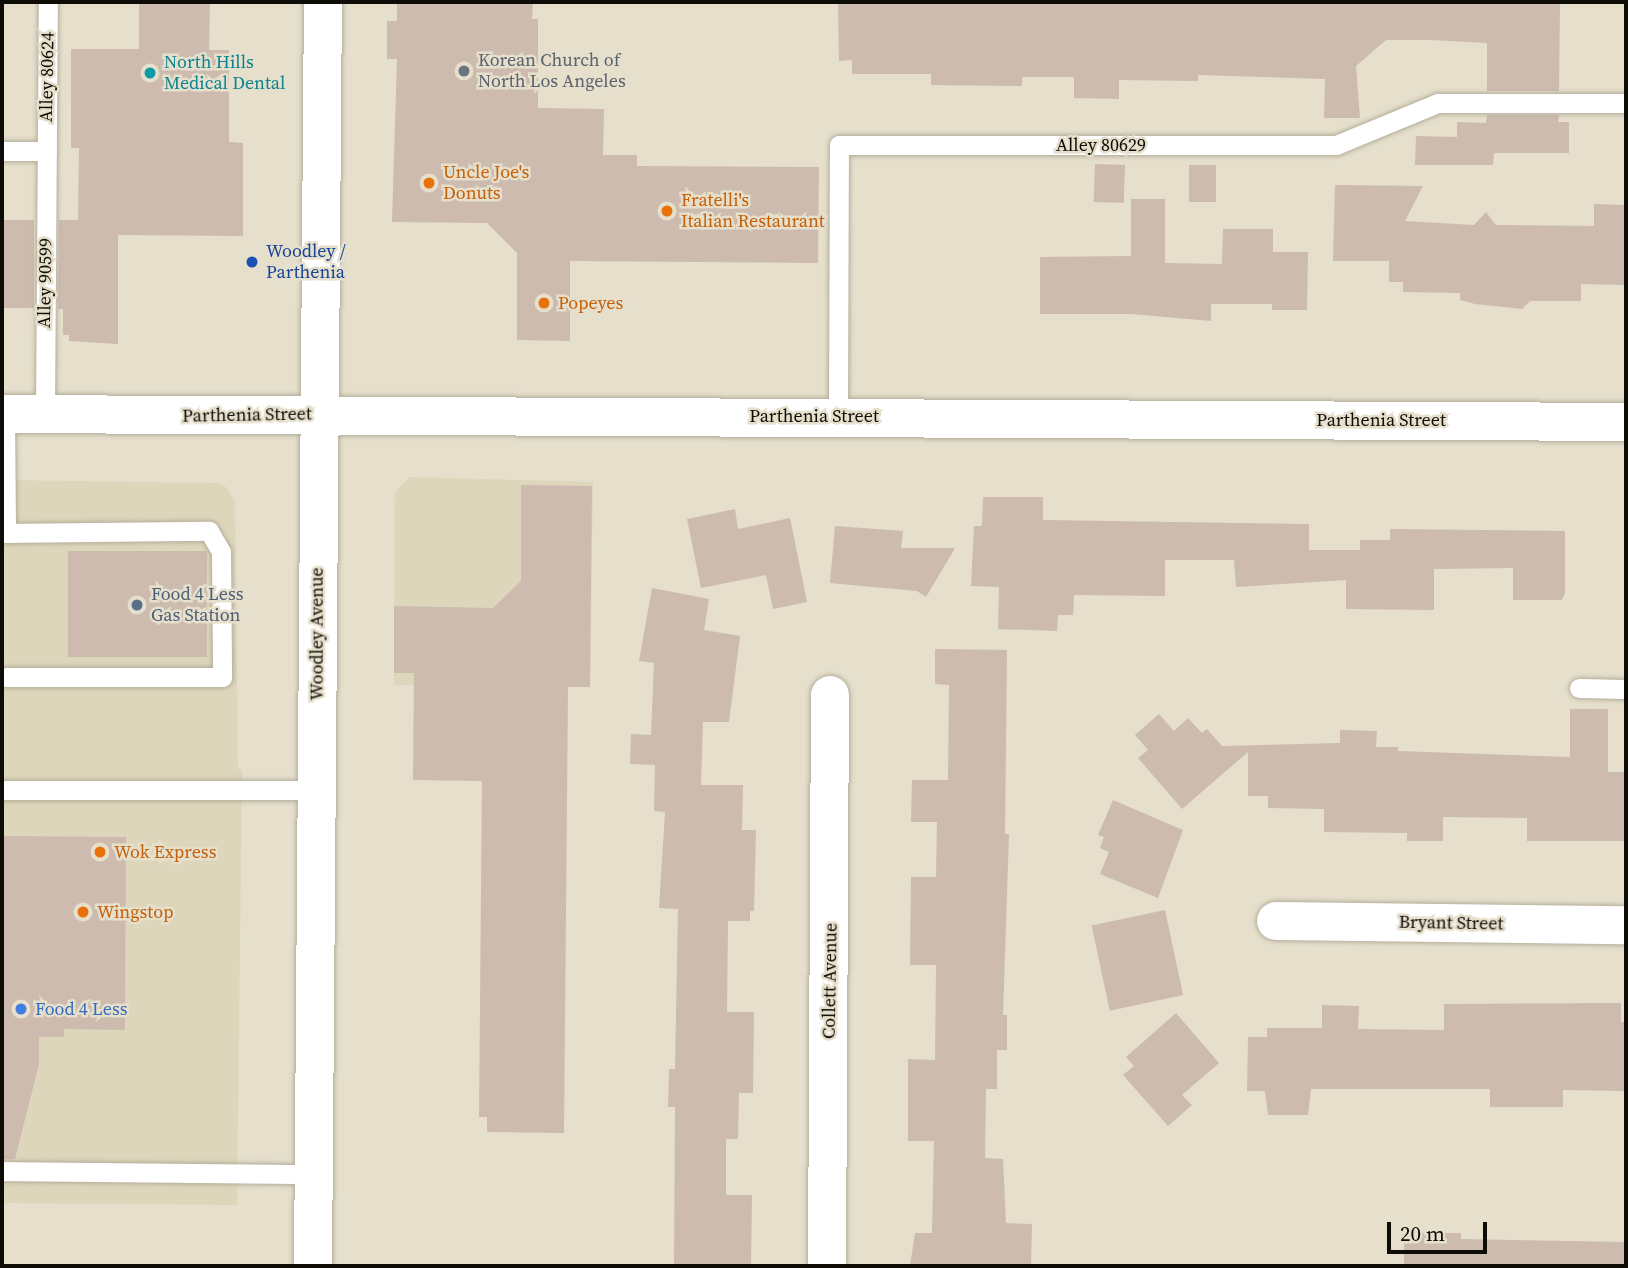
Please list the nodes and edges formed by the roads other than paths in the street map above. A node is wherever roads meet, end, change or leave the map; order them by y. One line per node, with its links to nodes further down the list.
1 (48, 2): 5 (lane, Alley 80624)
2 (323, 2): 8 (main road, Woodley Avenue)
3 (1626, 103): 9 (lane, Alley 80629)
4 (2, 151): 5 (lane)
5 (47, 151): 7 (lane, Alley 90599)
6 (4, 414): 7 (main road, Parthenia Street); 11 (lane)
7 (45, 414): 8 (main road, Parthenia Street)
8 (317, 414): 9 (main road, Parthenia Street); 17 (main road, Woodley Avenue)
9 (838, 416): 10 (main road, Parthenia Street)
10 (1626, 422)
11 (4, 533): 12 (lane)
12 (6, 677)
13 (1579, 688): 14 (lane)
14 (1626, 688)
15 (830, 695): 23 (main road, Collett Avenue)
16 (2, 790): 17 (lane)
17 (316, 790): 21 (main road, Woodley Avenue)
18 (1276, 921): 19 (main road, Bryant Street)
19 (1626, 925)
20 (2, 1171): 21 (lane)
21 (313, 1174): 22 (main road, Woodley Avenue)
22 (313, 1266)
23 (827, 1266)

